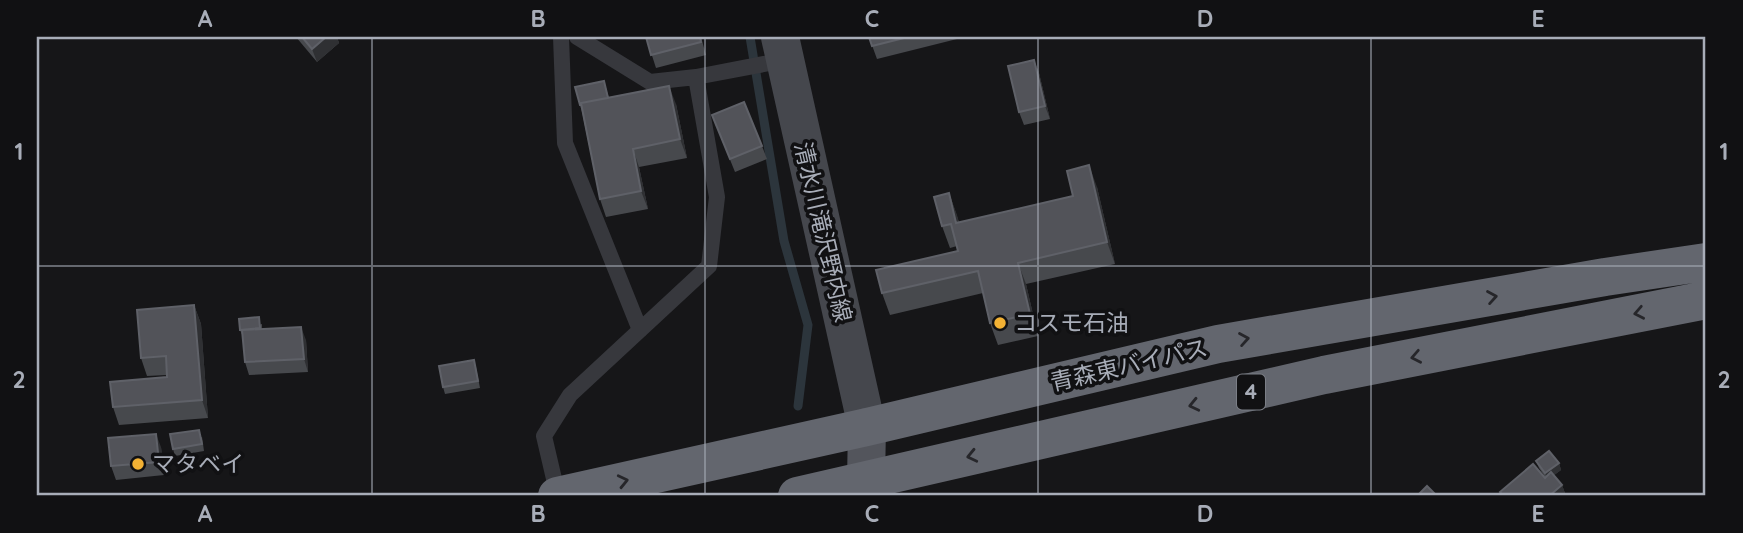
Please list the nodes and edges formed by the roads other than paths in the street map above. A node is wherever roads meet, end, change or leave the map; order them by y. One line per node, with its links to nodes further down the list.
1 (561, 37): 7 (lane)
2 (577, 37): 4 (lane)
3 (776, 53): 4 (lane); 8 (main road, 清水川滝沢野内線)
4 (696, 77): 7 (lane)
5 (1706, 262): 8 (highway, 青森東バイパス / 4, one-way to 5)
6 (1706, 300): 9 (highway, 4, one-way to 9)
7 (640, 330): 10 (lane)
8 (867, 427): 9 (main road); 10 (highway, 青森東バイパス / 4, one-way to 8)
9 (868, 488): 11 (highway, 4)
10 (557, 496)
11 (797, 496)

